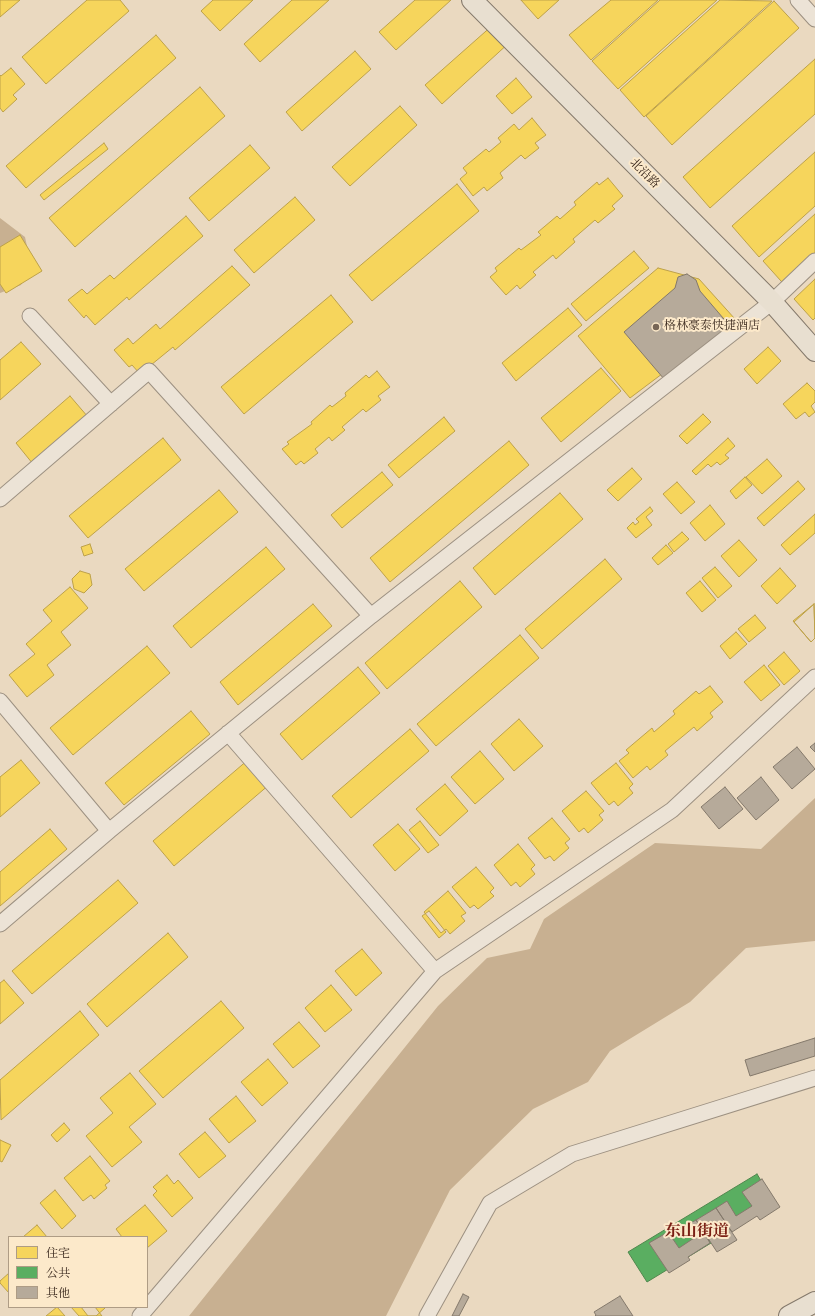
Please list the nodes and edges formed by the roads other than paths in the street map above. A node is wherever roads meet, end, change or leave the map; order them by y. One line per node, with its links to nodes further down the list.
1 (472, 0): 5 (main road, 北沿路)
2 (798, 0): 3 (street)
3 (815, 19)
4 (815, 261): 5 (street)
5 (772, 302): 7 (main road, 北沿路); 10 (street)
6 (30, 316): 8 (street)
7 (815, 351)
8 (111, 404): 9 (street); 10 (street)
9 (0, 499)
10 (371, 616): 13 (street)
11 (815, 677): 16 (street)
12 (0, 701): 14 (street)
13 (228, 733): 14 (street); 16 (street)
14 (109, 831): 15 (street)
15 (0, 924)
16 (435, 971): 19 (street)
17 (815, 1078): 22 (street)
18 (815, 1302): 23 (main road)
19 (148, 1307)
20 (147, 1308): 21 (street)
21 (140, 1316)
22 (427, 1316)
23 (789, 1316)

